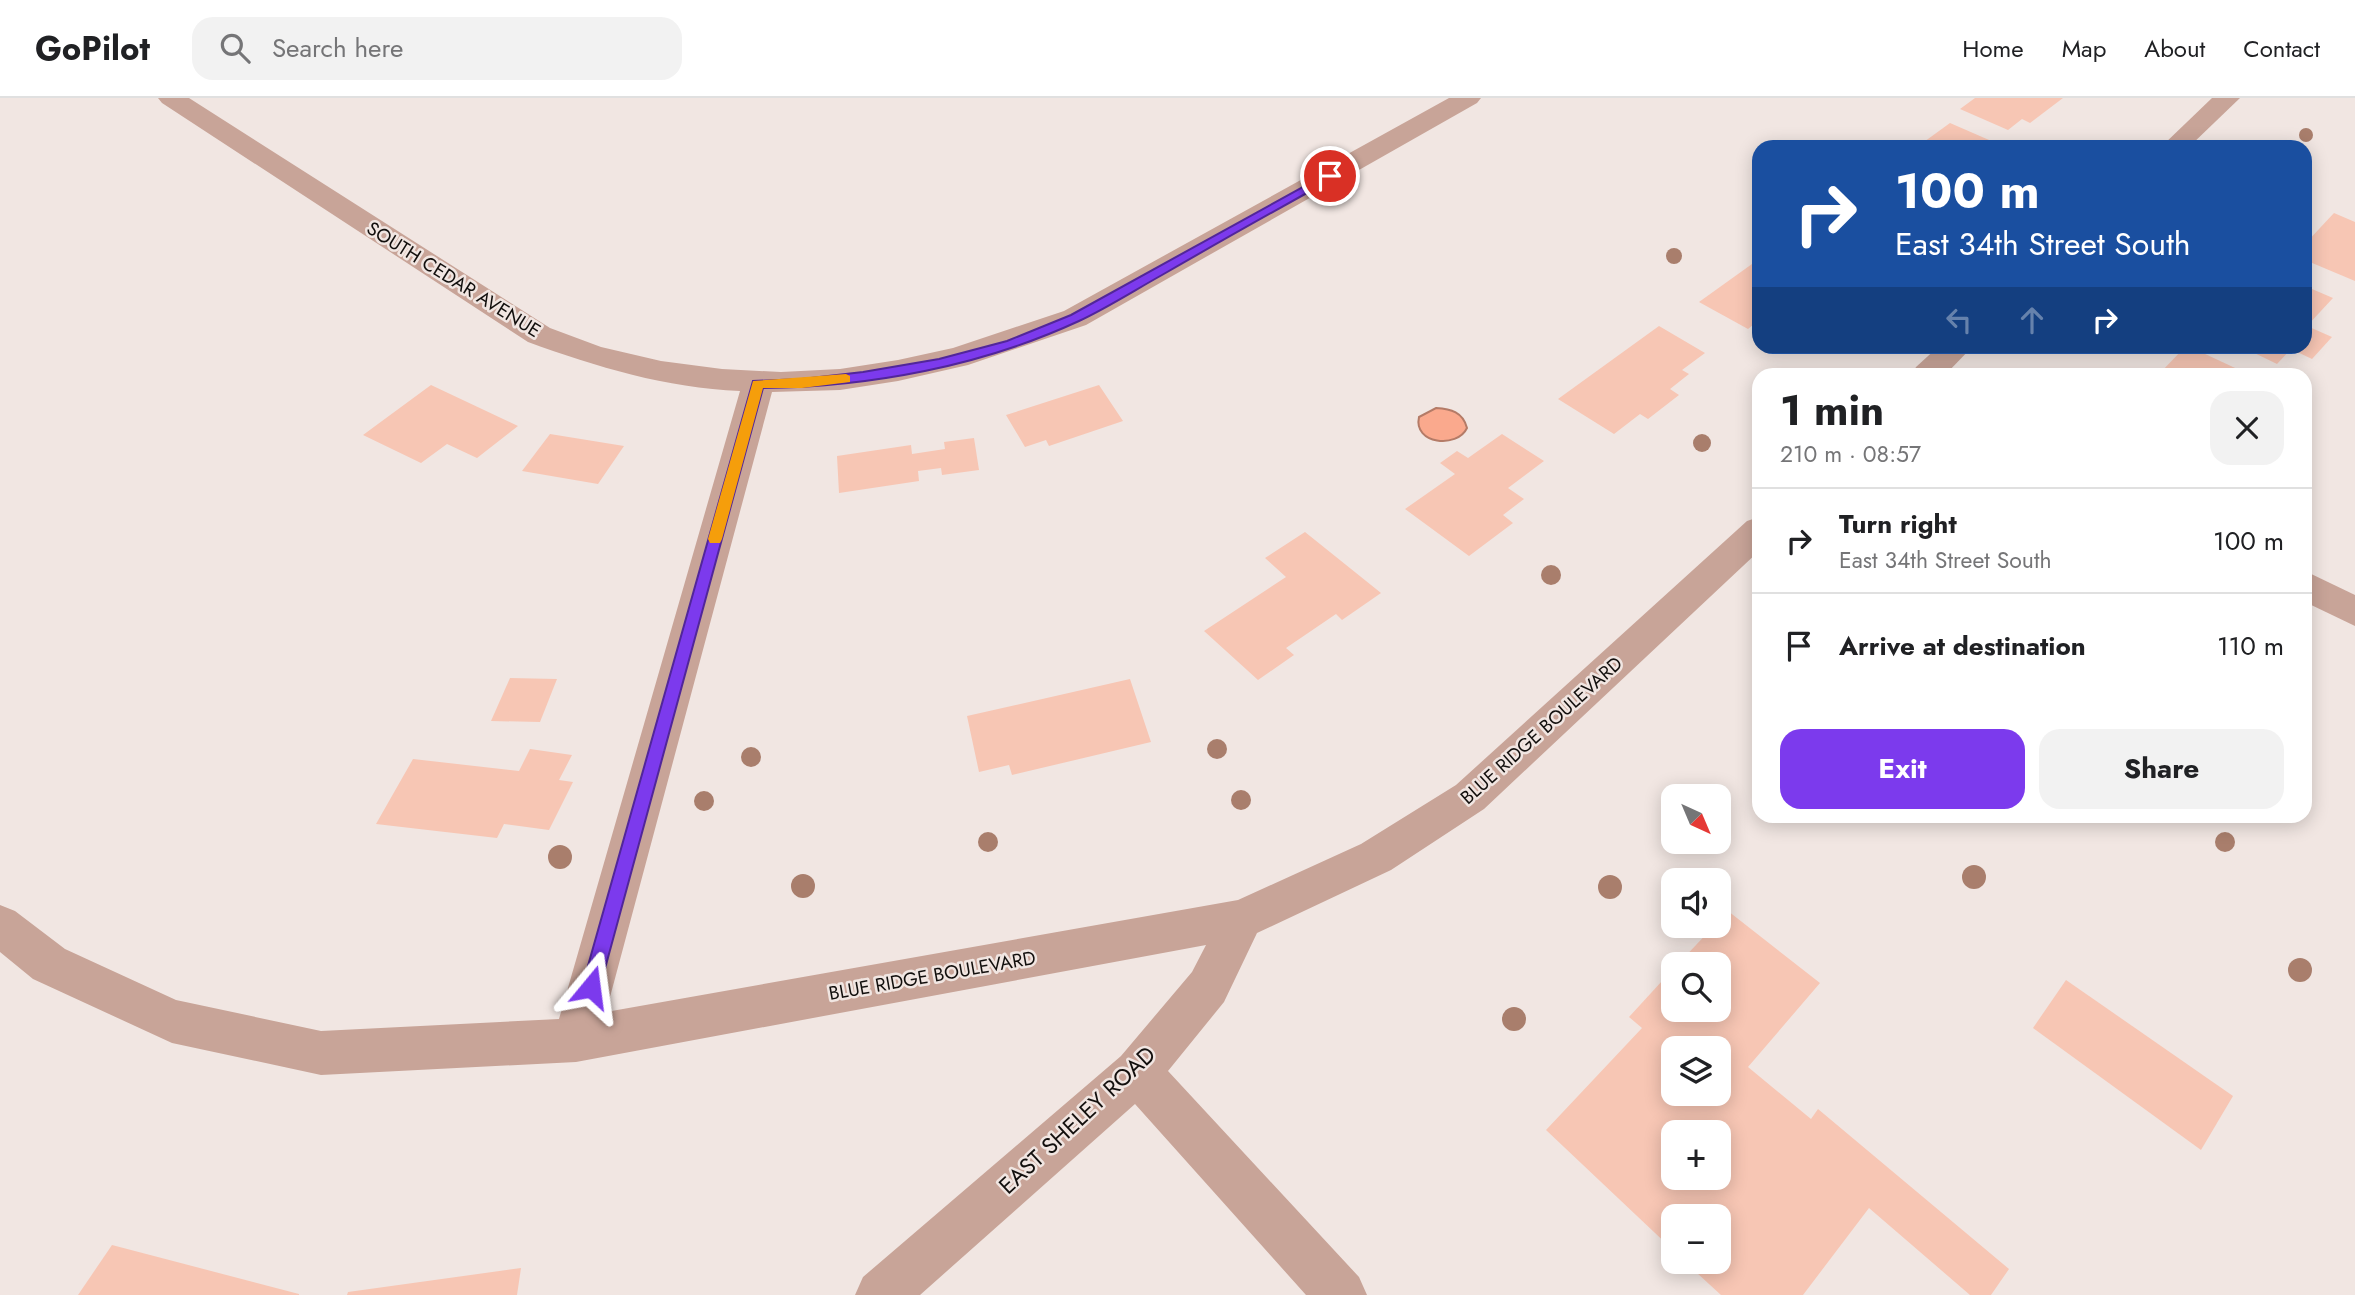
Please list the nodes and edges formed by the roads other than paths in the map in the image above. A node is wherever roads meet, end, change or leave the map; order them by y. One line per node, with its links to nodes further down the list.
1 (171, 98): 7 (street, SOUTH CEDAR AVENUE)
2 (1468, 98): 7 (street, SOUTH CEDAR AVENUE)
3 (2227, 98): 4 (street)
4 (2182, 140)
5 (1949, 354): 6 (street)
6 (1934, 368)
7 (758, 384): 13 (street)
8 (1752, 536): 11 (street, BLUE RIDGE BOULEVARD)
9 (2312, 589): 10 (street)
10 (2355, 612)
11 (1242, 919): 13 (street, BLUE RIDGE BOULEVARD); 14 (street, EAST SHELEY ROAD)
12 (0, 925): 13 (street, BLUE RIDGE BOULEVARD)
13 (576, 1040)
14 (1137, 1072): 15 (street, EAST SHELEY ROAD); 16 (street)
15 (881, 1295)
16 (1342, 1295)

